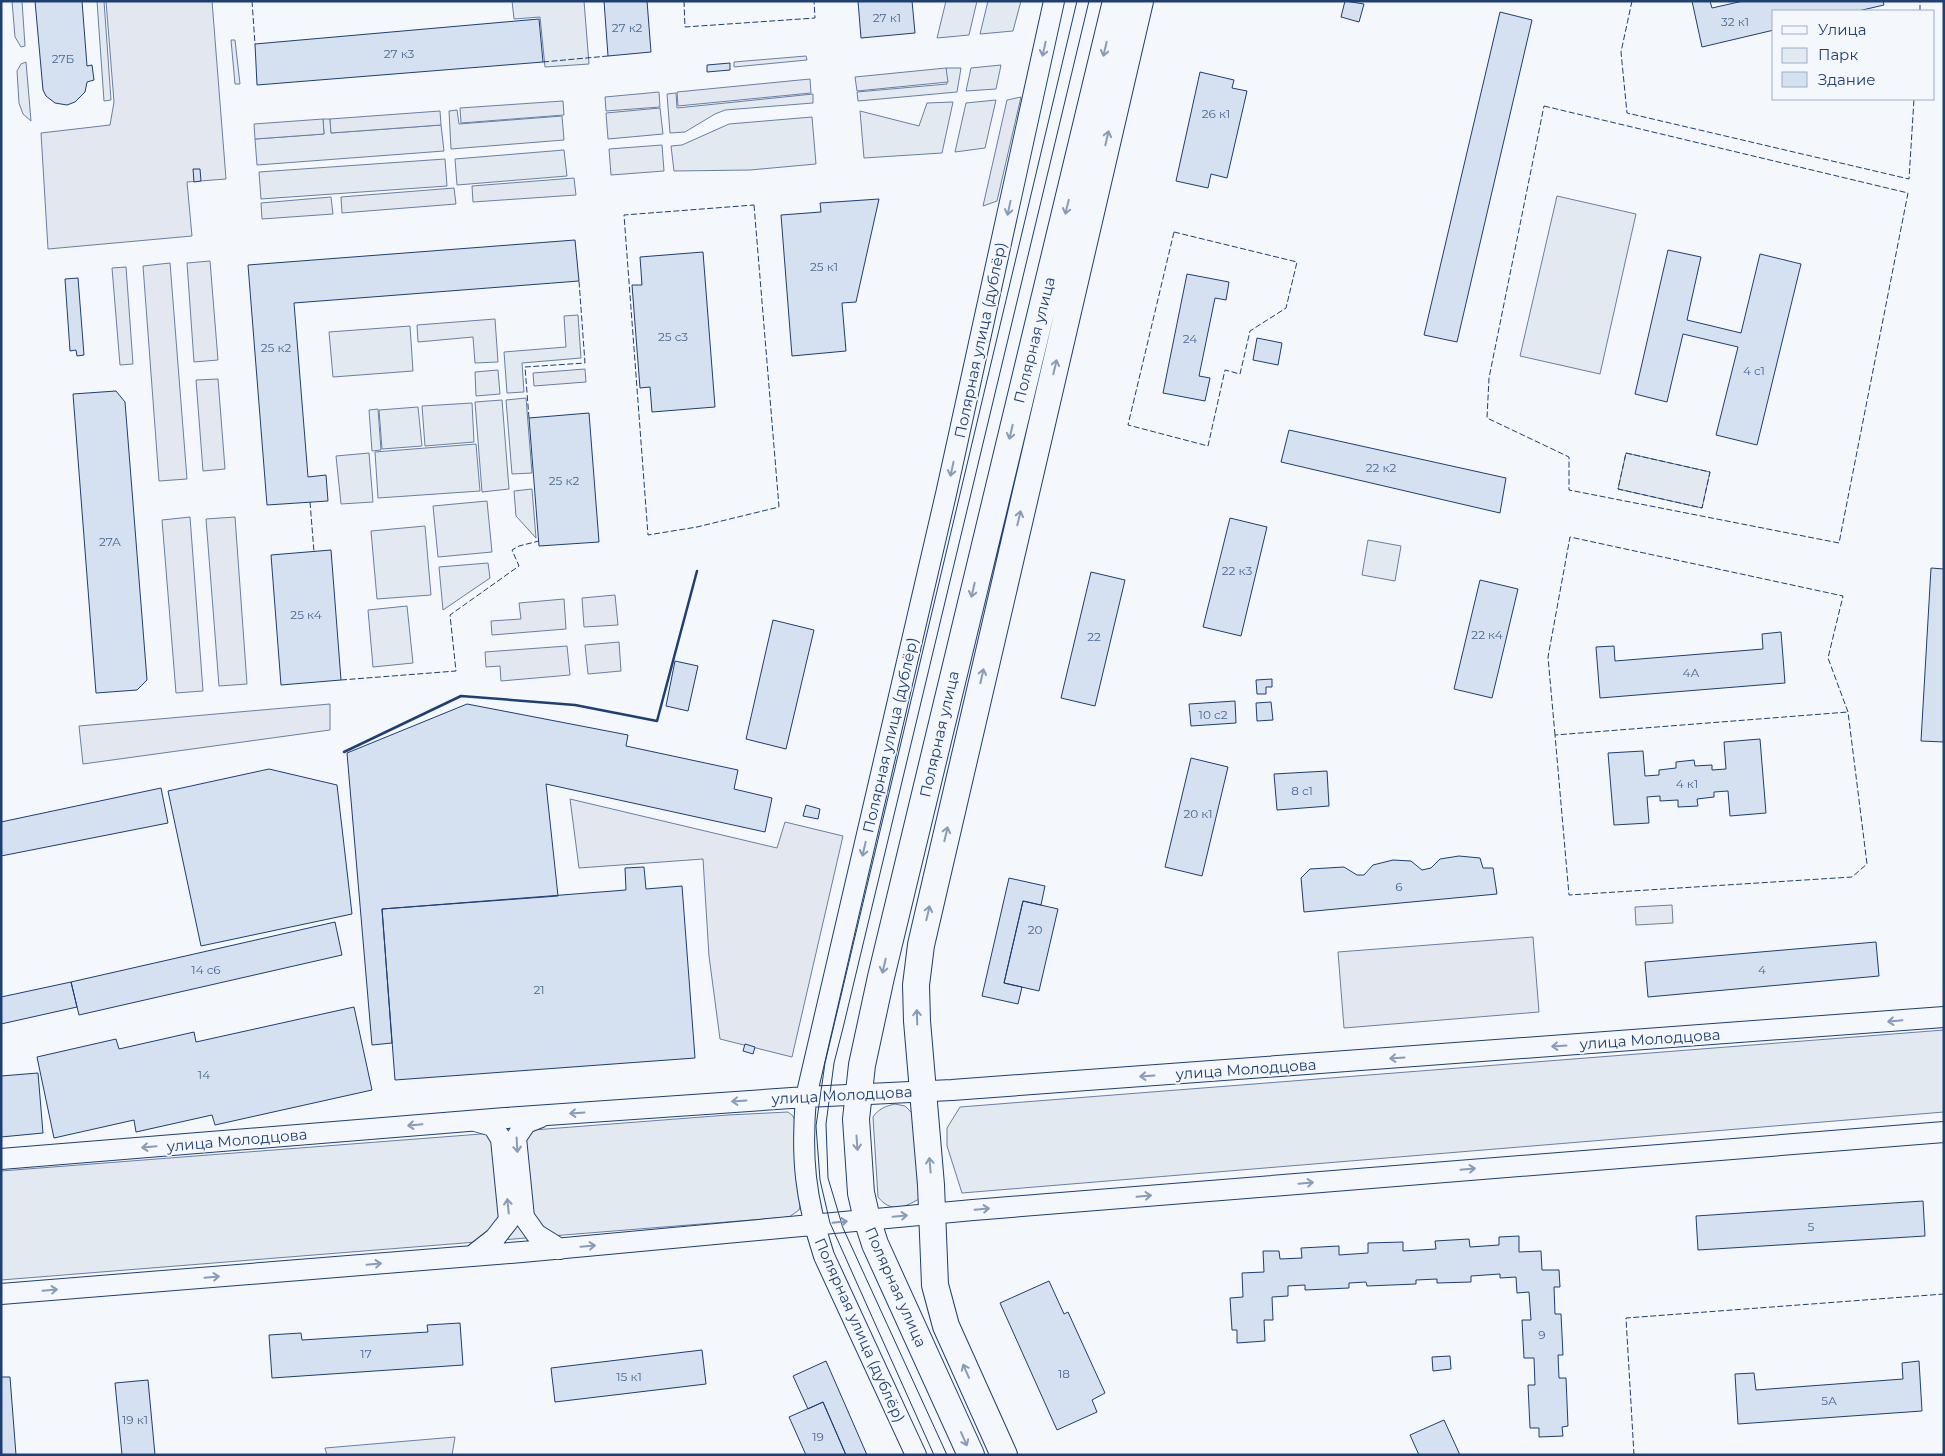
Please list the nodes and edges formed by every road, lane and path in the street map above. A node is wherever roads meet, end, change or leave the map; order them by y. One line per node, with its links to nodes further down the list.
1 (1054, 1): 7 (street, Полярная улица (дублёр), one-way to 7)
2 (1116, 1): 6 (main road, Полярная улица, one-way to 6)
3 (1140, 1): 5 (main road, Полярная улица, one-way to 3)
4 (1944, 1017): 5 (street, улица Молодцова, one-way to 5)
5 (923, 1091): 6 (street, улица Молодцова); 12 (main road, Полярная улица, one-way to 5)
6 (858, 1094): 7 (street, улица Молодцова); 13 (main road, Полярная улица, one-way to 13)
7 (806, 1096): 8 (street, улица Молодцова, one-way to 8); 14 (street, Полярная улица (дублёр))
8 (548, 1115): 9 (street, улица Молодцова); 15 (street, улица Молодцова, one-way to 15)
9 (473, 1120): 11 (street, улица Молодцова, one-way to 11); 16 (street, улица Молодцова, one-way to 9)
10 (1944, 1132): 12 (street, one-way to 10)
11 (1, 1159)
12 (933, 1214): 13 (street, one-way to 12); 20 (main road, Полярная улица, one-way to 12)
13 (867, 1219): 14 (street, one-way to 13); 19 (main road, Полярная улица, one-way to 19)
14 (814, 1225): 15 (street, one-way to 14); 18 (street, Полярная улица (дублёр))
15 (560, 1248): 16 (street)
16 (472, 1256): 17 (street, one-way to 16)
17 (1, 1294)
18 (916, 1455)
19 (971, 1455)
20 (1004, 1455)

